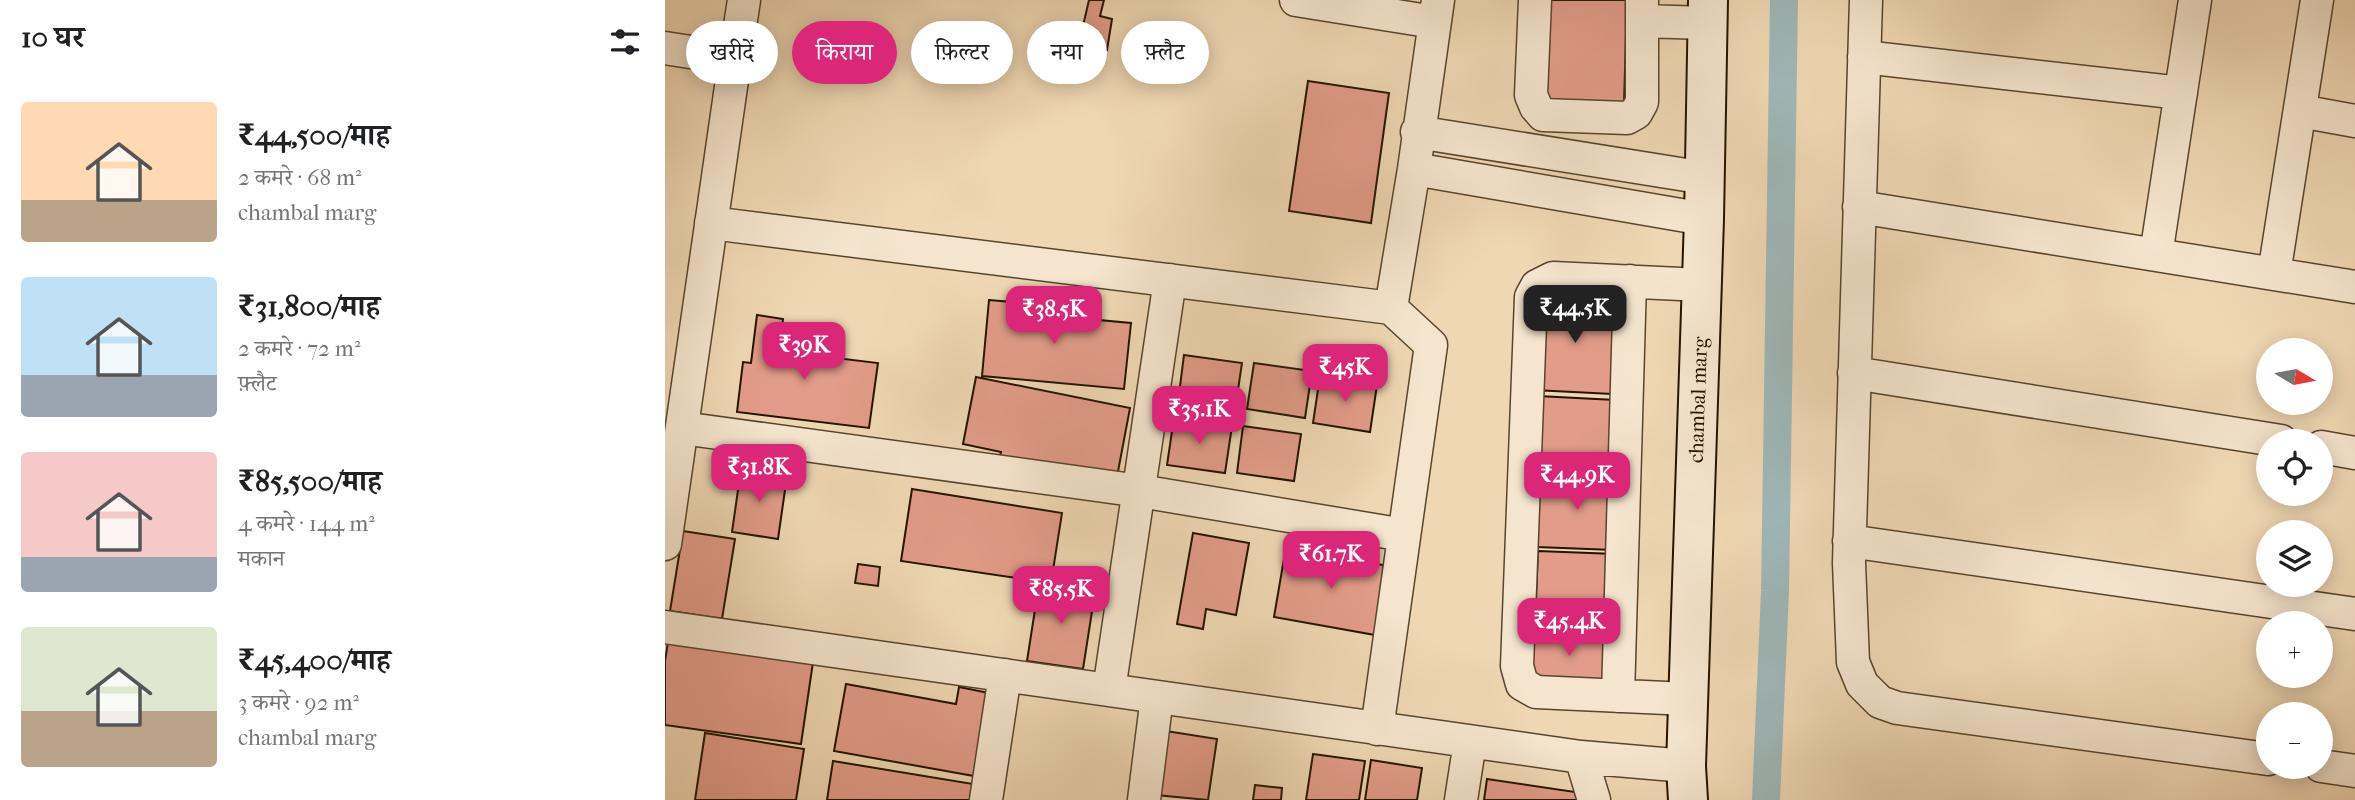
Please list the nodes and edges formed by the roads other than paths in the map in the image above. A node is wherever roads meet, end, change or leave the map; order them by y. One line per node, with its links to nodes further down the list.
1 (744, 0): 10 (street)
2 (1296, 0): 8 (street)
3 (1535, 0): 7 (street)
4 (1866, 0): 13 (street)
5 (2195, 0): 15 (street)
6 (2316, 0): 16 (street)
7 (1642, 10): 9 (street)
8 (1436, 11): 18 (street)
9 (1707, 12): 20 (street, chambal marg)
10 (741, 21)
11 (665, 48): 12 (street)
12 (686, 51)
13 (1864, 57): 15 (street); 21 (street)
14 (731, 84): 23 (street)
15 (2181, 93): 24 (street)
16 (2299, 111): 17 (street); 25 (street)
17 (2355, 121)
18 (1417, 132): 19 (street); 20 (street)
19 (1414, 169): 22 (street); 30 (street)
20 (1705, 178): 22 (street, chambal marg)
21 (1859, 207): 24 (street); 31 (street)
22 (1704, 219): 28 (street, chambal marg)
23 (711, 223): 26 (street); 32 (street)
24 (2155, 255): 25 (street)
25 (2274, 274): 29 (street)
26 (1170, 280): 30 (street); 36 (street)
27 (1630, 281): 28 (street); 44 (street); 44 (street)
28 (1702, 285): 46 (street, chambal marg)
29 (2355, 287)
30 (1391, 308): 37 (street)
31 (1854, 373): 33 (street); 38 (street)
32 (681, 428): 36 (street); 39 (street)
33 (2256, 437)
34 (2333, 449): 35 (street)
35 (2355, 453)
36 (1140, 491): 37 (street); 43 (street)
37 (1404, 536): 47 (street)
38 (1849, 541): 40 (street); 50 (street)
39 (665, 544)
40 (2355, 614)
41 (665, 627): 42 (street)
42 (1005, 675): 43 (street); 54 (street)
43 (1109, 690): 45 (street)
44 (1618, 696): 46 (street)
45 (1157, 697): 47 (street); 55 (street)
46 (1688, 699): 53 (street, chambal marg)
47 (1377, 729): 48 (street)
48 (1470, 742): 49 (street); 56 (street)
49 (1581, 757): 53 (street); 57 (street)
50 (2256, 757)
51 (2333, 768): 52 (street)
52 (2355, 771)
53 (1688, 783)
54 (986, 800)
55 (1144, 800)
56 (1461, 800)
57 (1594, 800)

